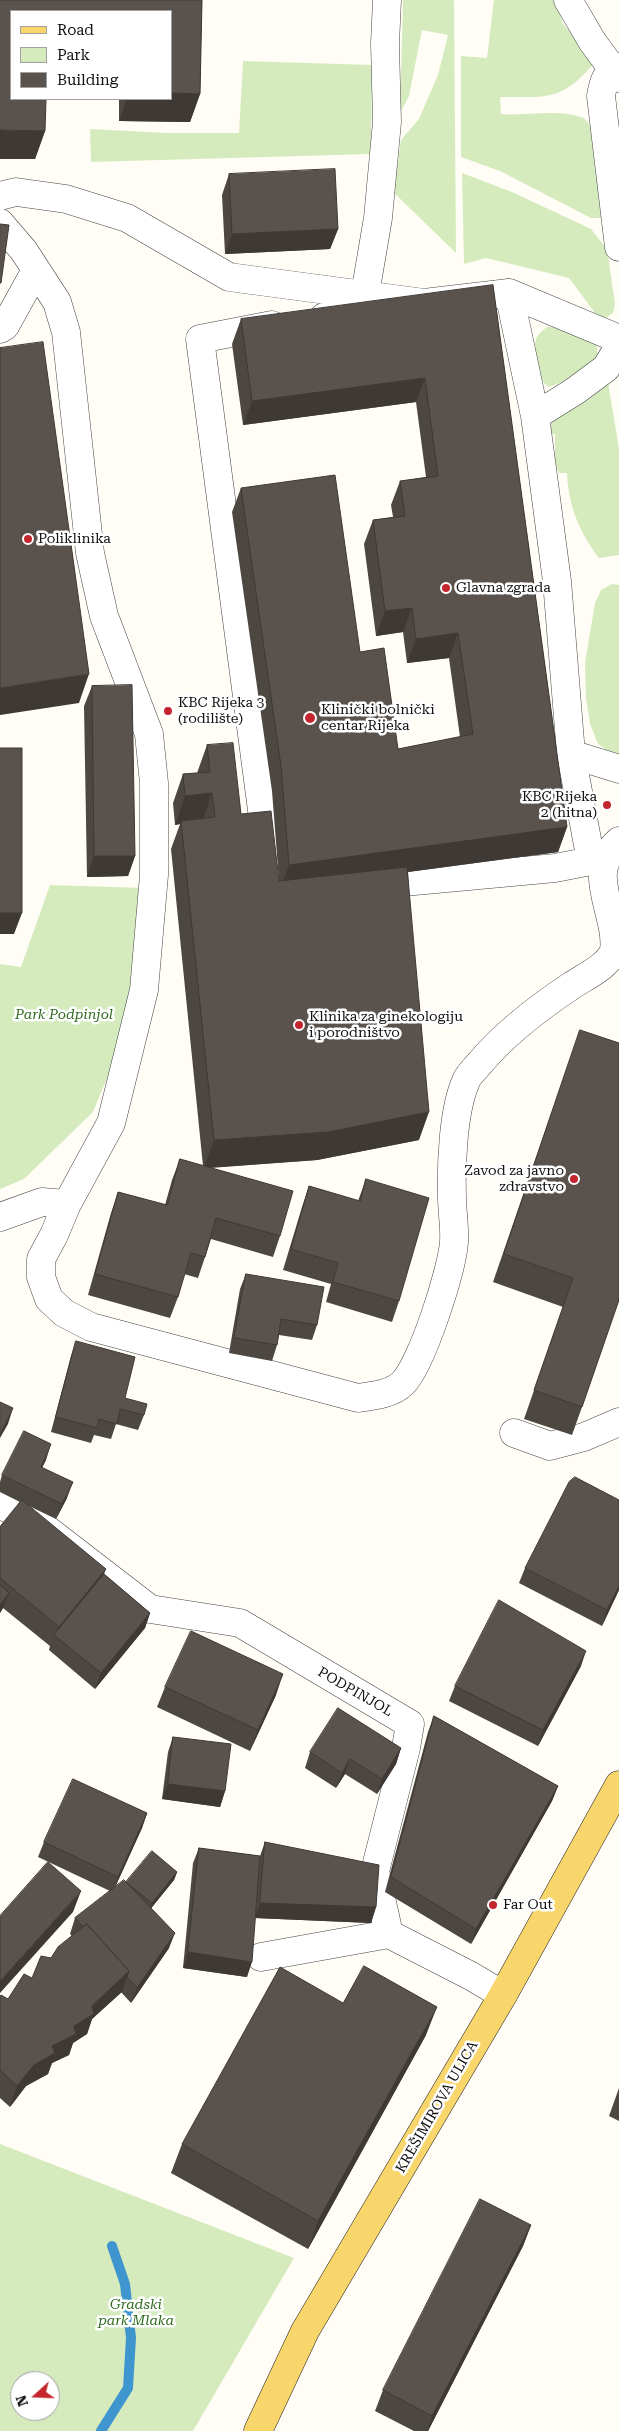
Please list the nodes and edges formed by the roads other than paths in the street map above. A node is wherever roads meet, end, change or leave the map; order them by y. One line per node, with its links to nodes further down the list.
1 (387, 0): 9 (street)
2 (568, 0): 3 (street)
3 (617, 72): 6 (street)
4 (0, 196): 9 (street)
5 (0, 223): 7 (street)
6 (619, 247)
7 (36, 270): 10 (street); 19 (street)
8 (509, 293): 9 (street); 11 (street); 13 (street)
9 (365, 294): 17 (street)
10 (0, 329)
11 (619, 339)
12 (619, 346): 13 (street)
13 (535, 416): 14 (street)
14 (571, 754): 15 (street); 16 (street)
15 (619, 769)
16 (605, 855): 18 (street); 19 (street)
17 (271, 873)
18 (351, 886)
19 (67, 1204): 20 (street)
20 (0, 1216)
21 (619, 1422): 22 (street)
22 (514, 1433)
23 (0, 1505): 25 (street, PODPINJOL)
24 (619, 1785): 27 (main road, KREŠIMIROVA ULICA)
25 (389, 1934): 26 (street); 27 (street)
26 (260, 1956)
27 (502, 1995): 28 (main road, KREŠIMIROVA ULICA)
28 (258, 2431)

